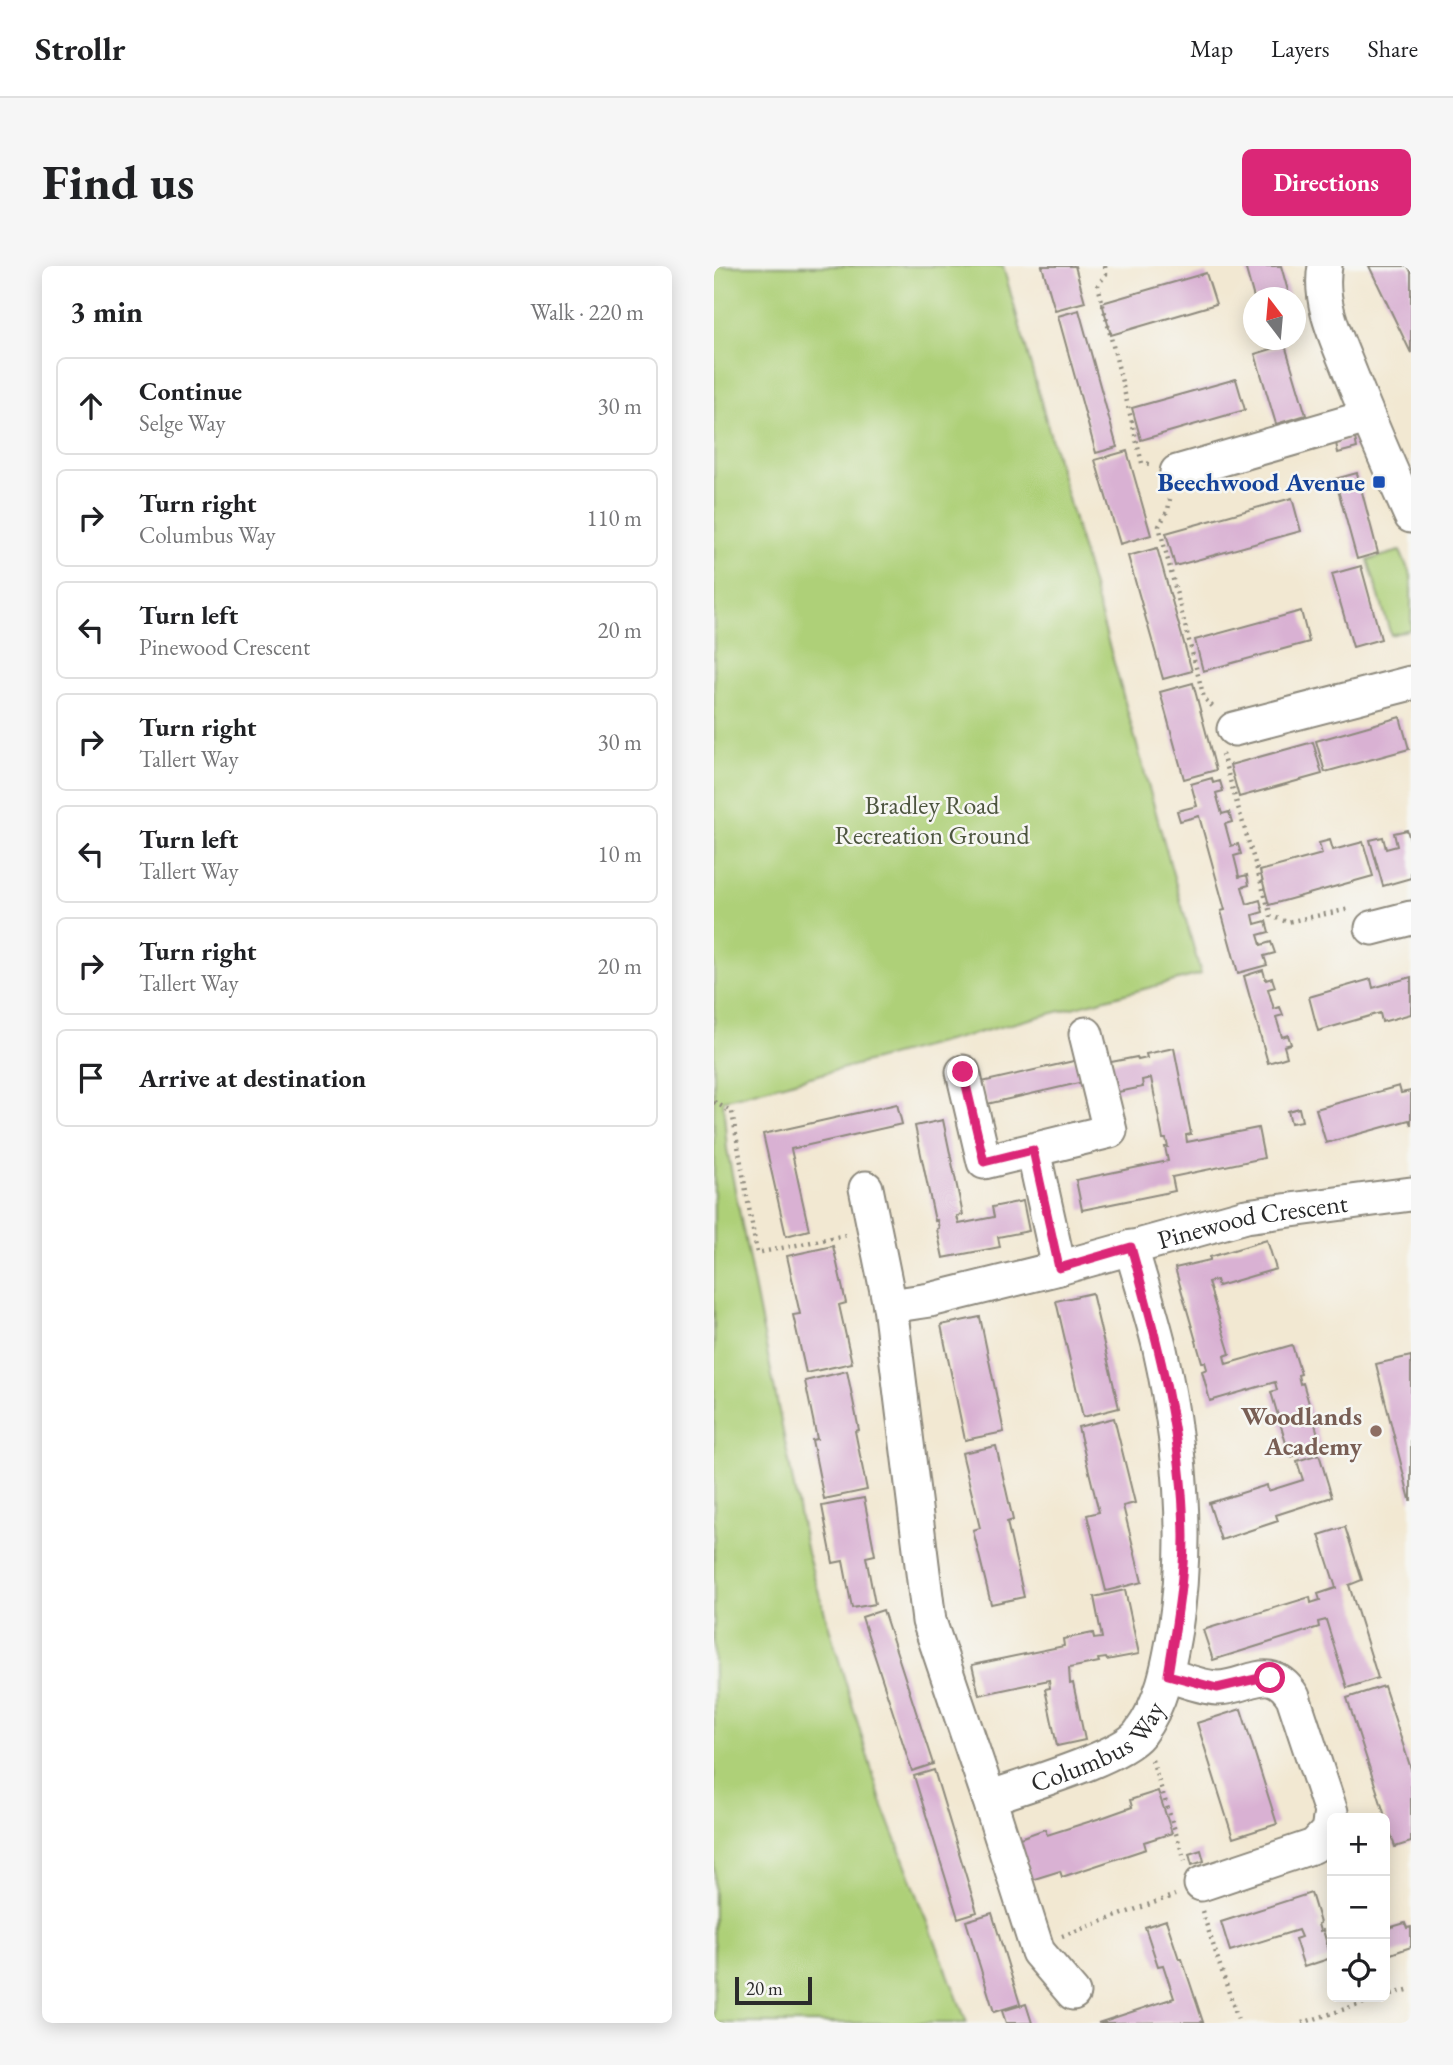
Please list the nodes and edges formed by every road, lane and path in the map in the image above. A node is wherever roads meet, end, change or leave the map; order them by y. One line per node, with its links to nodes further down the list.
1 (1105, 266): 4 (path)
2 (1325, 266): 3 (street)
3 (1367, 417): 4 (street); 5 (street)
4 (1177, 472)
5 (1411, 516)
6 (1411, 683): 7 (street)
7 (1234, 729)
8 (1411, 918): 9 (street)
9 (1373, 929)
10 (1086, 1034): 13 (street)
11 (963, 1072): 13 (street)
12 (714, 1102): 16 (path)
13 (1033, 1150): 18 (street)
14 (866, 1188): 16 (street, Columbus Way)
15 (1411, 1194): 17 (street, Pinewood Crescent)
16 (874, 1230): 19 (street, Columbus Way)
17 (1131, 1247): 18 (street, Pinewood Crescent); 20 (street, Columbus Way)
18 (1059, 1268): 19 (street, Pinewood Crescent)
19 (890, 1306): 22 (street, Columbus Way)
20 (1168, 1675): 21 (street, Columbus Way); 23 (street)
21 (1139, 1735): 22 (street, Columbus Way); 25 (path)
22 (989, 1798): 26 (street, Columbus Way)
23 (1330, 1813)
24 (1327, 1833): 25 (street)
25 (1192, 1887): 26 (path); 31 (path)
26 (1035, 1945): 28 (street, Columbus Way)
27 (1411, 1989): 29 (path)
28 (1073, 1993)
29 (1390, 1994)
30 (1366, 2002): 32 (path)
31 (1239, 2023)
32 (1302, 2023)

